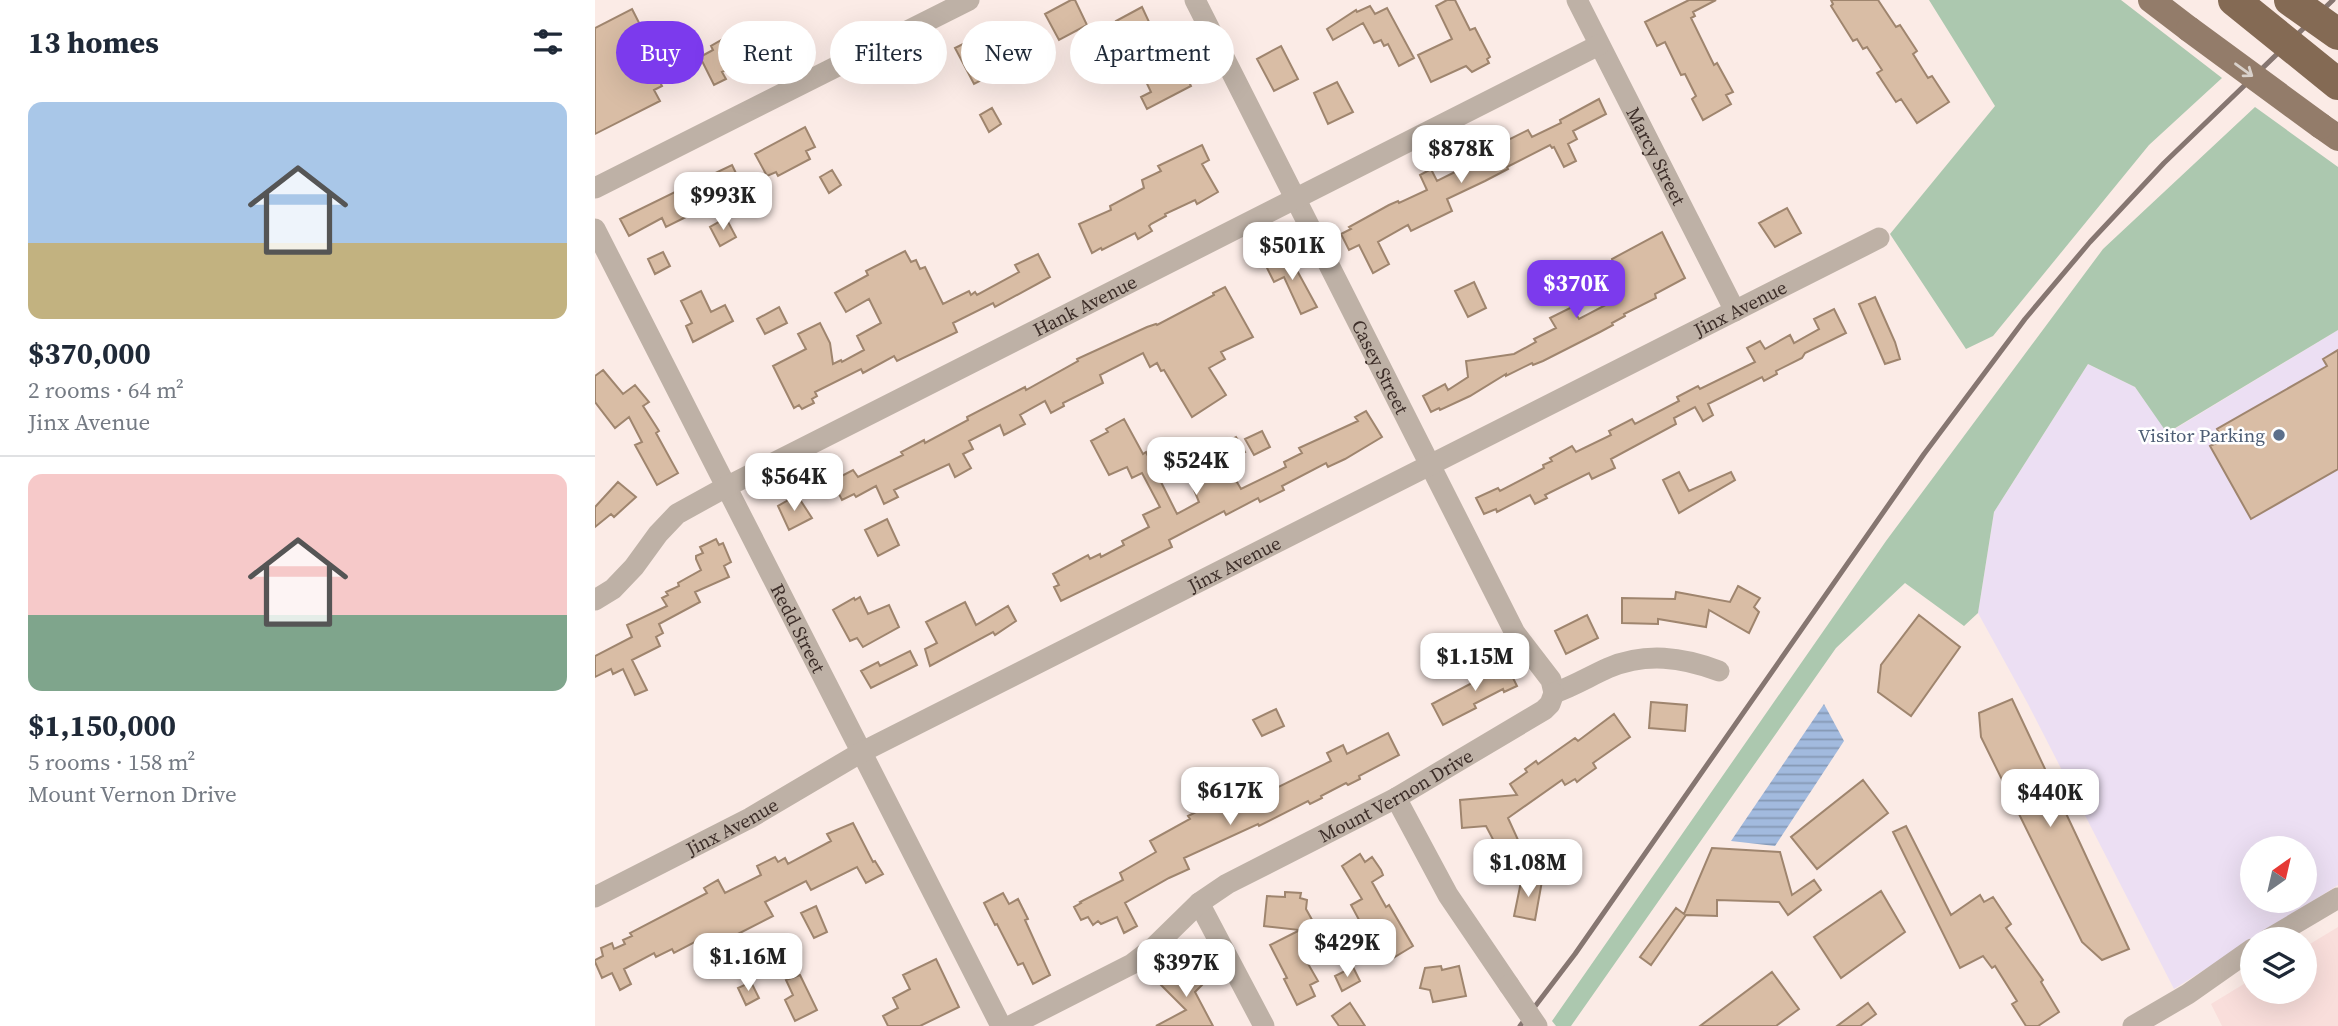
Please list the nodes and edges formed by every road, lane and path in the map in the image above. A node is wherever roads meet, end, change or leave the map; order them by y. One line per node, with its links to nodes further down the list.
1 (969, 0): 11 (street)
2 (1195, 0): 12 (street, Casey Street)
3 (1577, 0): 8 (street, Marcy Street)
4 (2151, 0): 10 (main road, one-way to 10, bridge)
5 (2234, 0): 9 (highway, bridge)
6 (2291, 0): 7 (highway, bridge)
7 (2338, 34)
8 (1599, 45): 12 (street, Hank Avenue); 15 (street, Marcy Street)
9 (2338, 84)
10 (2329, 132)
11 (595, 188)
12 (1296, 200): 16 (street, Casey Street); 17 (street, Hank Avenue)
13 (595, 229): 17 (street, Redd Street)
14 (1879, 238): 15 (street, Jinx Avenue)
15 (1735, 311): 16 (street, Jinx Avenue)
16 (1431, 466): 20 (street, Casey Street); 21 (street, Jinx Avenue)
17 (726, 487): 18 (street, Hank Avenue); 21 (street, Redd Street)
18 (595, 600)
19 (1719, 671): 20 (street, Mount Vernon Drive)
20 (1554, 692): 22 (street, Mount Vernon Drive)
21 (860, 753): 23 (street, Jinx Avenue); 28 (street, Redd Street)
22 (1396, 798): 25 (street, Mount Vernon Drive); 31 (street, bridge)
23 (595, 897)
24 (2338, 898): 26 (street)
25 (1199, 903): 29 (street, Mount Vernon Drive); 30 (street)
26 (2289, 927)
27 (2240, 957): 32 (street)
28 (1001, 1026)
29 (1010, 1026)
30 (1264, 1026)
31 (1537, 1026)
32 (2133, 1026)

